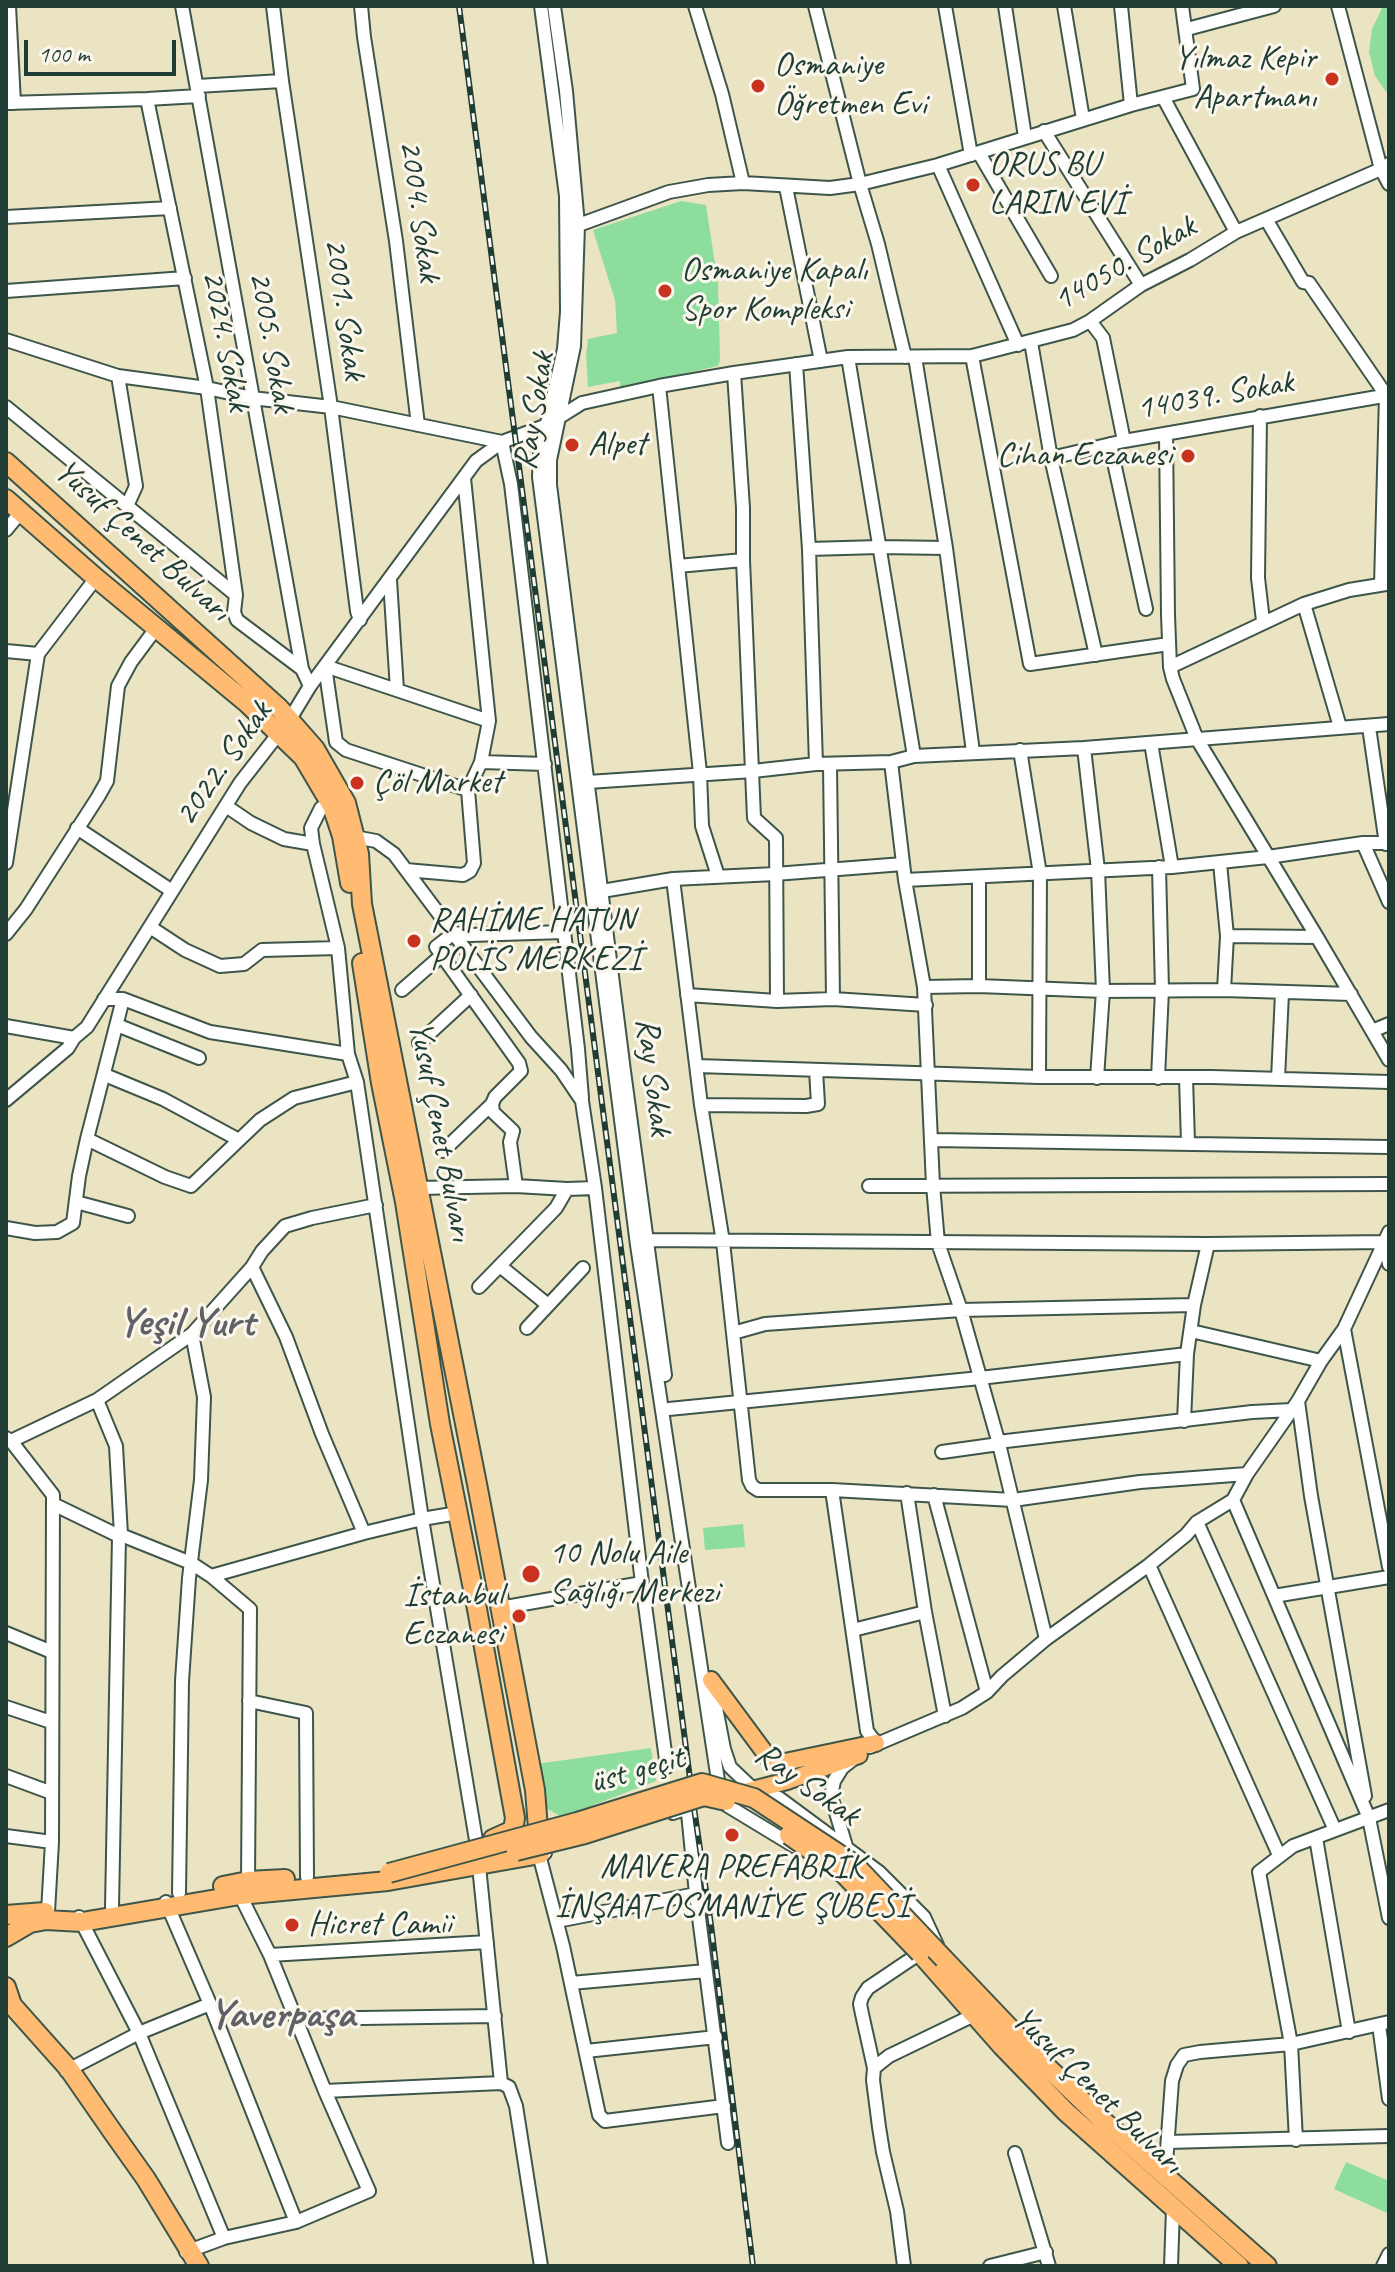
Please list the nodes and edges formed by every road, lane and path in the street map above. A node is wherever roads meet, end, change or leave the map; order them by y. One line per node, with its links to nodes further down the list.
1 (9, 6): 2 (street); 22 (street)
2 (16, 6)
3 (182, 6): 19 (street, 2005. Sokak)
4 (273, 6): 18 (street, 2001. Sokak)
5 (361, 6): 61 (street, 2004. Sokak)
6 (541, 6): 37 (street)
7 (554, 6): 37 (street)
8 (695, 6): 30 (street)
9 (815, 6): 31 (street)
10 (945, 6): 27 (street)
11 (1005, 6): 26 (street)
12 (1064, 6): 24 (street)
13 (1121, 6): 23 (street)
14 (1182, 6): 17 (street)
15 (1274, 6): 17 (street)
16 (1338, 6): 29 (street)
17 (1187, 29): 20 (street)
18 (282, 81): 19 (street); 58 (street, 2001. Sokak)
19 (198, 91): 21 (street); 56 (street, 2005. Sokak)
20 (1163, 97): 23 (street); 38 (street)
21 (147, 99): 22 (street); 34 (street, 2024. Sokak)
22 (10, 103)
23 (1131, 105): 24 (street)
24 (1083, 119): 25 (street)
25 (1044, 131): 26 (street); 41 (street)
26 (1025, 137): 27 (street)
27 (975, 154): 28 (street); 39 (street)
28 (938, 165): 31 (street); 45 (street)
29 (1385, 166): 32 (street); 36 (street, 14050. Sokak)
30 (743, 183): 33 (street); 37 (street)
31 (860, 184): 33 (street); 48 (street)
32 (1389, 184)
33 (786, 187): 49 (street)
34 (170, 208): 35 (street); 40 (street, 2024. Sokak)
35 (6, 217)
36 (1266, 219): 38 (street, 14050. Sokak); 55 (street)
37 (572, 227): 60 (street)
38 (1236, 232): 41 (street, 14050. Sokak)
39 (1051, 276)
40 (185, 278): 42 (street); 54 (street, 2024. Sokak)
41 (1141, 285): 43 (street, 14050. Sokak)
42 (6, 291)
43 (1090, 321): 45 (street, 14050. Sokak); 63 (street)
44 (6, 340): 52 (street)
45 (1024, 344): 46 (street, 14050. Sokak); 66 (street)
46 (972, 356): 48 (street, 14050. Sokak); 90 (street)
47 (848, 357): 48 (street, 14050. Sokak); 49 (street, 14050. Sokak); 73 (street)
48 (910, 357): 74 (street)
49 (821, 361): 50 (street, 14050. Sokak)
50 (796, 364): 51 (street, 14050. Sokak); 75 (street)
51 (734, 373): 53 (street, 14050. Sokak); 76 (street)
52 (118, 376): 54 (street); 70 (street)
53 (659, 386): 60 (street, 14050. Sokak); 77 (street)
54 (207, 388): 56 (street); 81 (street, 2024. Sokak)
55 (1387, 395): 59 (street, 14039. Sokak); 80 (street)
56 (252, 398): 58 (street); 93 (street, 2005. Sokak)
57 (6, 407): 70 (street)
58 (331, 407): 61 (street); 84 (street, 2001. Sokak)
59 (1260, 416): 62 (street, 14039. Sokak); 85 (street)
60 (553, 421): 64 (street, 14050. Sokak); 114 (street, Ray Sokak); 273 (street)
61 (418, 425): 64 (street)
62 (1166, 434): 63 (street, 14039. Sokak); 87 (street)
63 (1124, 441): 65 (street, 14039. Sokak)
64 (502, 442): 68 (street, 2022. Sokak); 109 (street)
65 (1110, 444): 66 (street, 14039. Sokak); 83 (street)
66 (1051, 458): 90 (street)
67 (6, 462): 98 (highway, Yusuf Çenet Bulvarı)
68 (464, 478): 79 (street, 2022. Sokak); 96 (street)
69 (6, 499): 71 (highway, Yusuf Çenet Bulvarı)
70 (127, 506): 81 (street)
71 (21, 512): 72 (street); 78 (highway, Yusuf Çenet Bulvarı)
72 (6, 530)
73 (879, 547): 74 (street); 75 (street); 106 (street)
74 (946, 548): 105 (street)
75 (809, 549): 110 (street)
76 (743, 560): 77 (street); 112 (street)
77 (678, 566): 113 (street)
78 (96, 578): 86 (highway, Yusuf Çenet Bulvarı); 89 (street)
79 (390, 580): 84 (street, 2022. Sokak); 95 (street)
80 (1385, 584): 82 (street)
81 (236, 595): 93 (street, 2024. Sokak)
82 (1304, 604): 85 (street); 99 (street)
83 (1146, 609)
84 (360, 620): 91 (street, 2022. Sokak)
85 (1263, 621): 92 (street)
86 (157, 627): 98 (highway, Yusuf Çenet Bulvarı); 119 (street)
87 (1169, 644): 90 (street); 92 (street)
88 (6, 651): 89 (street)
89 (38, 654): 116 (street)
90 (1096, 655)
91 (325, 666): 94 (street, 2022. Sokak); 95 (street); 115 (street)
92 (1170, 667): 101 (street)
93 (302, 669): 94 (street, 2005. Sokak)
94 (310, 686): 98 (street, 2022. Sokak)
95 (397, 690): 96 (street)
96 (489, 721): 107 (street)
97 (1389, 724): 100 (street)
98 (284, 726): 117 (street, 2022. Sokak); 120 (highway, Yusuf Çenet Bulvarı)
99 (1340, 727): 100 (street); 101 (street)
100 (1369, 727): 122 (street)
101 (1197, 739): 102 (street); 124 (street)
102 (1151, 743): 103 (street); 128 (street)
103 (1084, 748): 104 (street); 131 (street)
104 (1020, 750): 105 (street); 133 (street)
105 (973, 752): 106 (street)
106 (914, 756): 108 (street)
107 (481, 762): 109 (street); 115 (street)
108 (891, 762): 111 (street); 127 (street)
109 (545, 764): 142 (street)
110 (816, 764): 111 (street); 112 (street)
111 (830, 765): 129 (street)
112 (753, 771): 113 (street); 132 (street)
113 (700, 773): 114 (street); 134 (street)
114 (588, 782): 139 (street, Ray Sokak)
115 (468, 790): 130 (street)
116 (10, 802): 125 (street)
117 (226, 806): 123 (street); 138 (street, 2022. Sokak)
118 (321, 808): 123 (street)
119 (77, 828): 138 (street); 144 (street)
120 (349, 836): 130 (street); 199 (highway, Yusuf Çenet Bulvarı); 242 (highway, Yusuf Çenet Bulvarı)
121 (1363, 843): 122 (street); 124 (street); 140 (street)
122 (1387, 843)
123 (313, 844): 147 (street)
124 (1268, 857): 126 (street); 146 (street)
125 (6, 863)
126 (1220, 863): 128 (street); 145 (street)
127 (903, 864): 129 (street); 137 (street)
128 (1166, 867): 131 (street); 153 (street)
129 (832, 869): 132 (street); 162 (street)
130 (406, 870): 143 (street)
131 (1098, 870): 133 (street); 155 (street)
132 (775, 874): 134 (street); 163 (street)
133 (1040, 874): 135 (street); 151 (street)
134 (718, 876): 136 (street)
135 (979, 877): 137 (street); 149 (street)
136 (673, 879): 139 (street); 159 (street)
137 (905, 880): 150 (street)
138 (172, 891): 141 (street, 2022. Sokak)
139 (602, 891): 207 (street, Ray Sokak)
140 (1389, 902)
141 (150, 927): 147 (street); 160 (street, 2022. Sokak)
142 (564, 932): 143 (street); 186 (street)
143 (454, 933): 148 (street); 186 (street)
144 (6, 934)
145 (1227, 936): 146 (street); 154 (street)
146 (1317, 937): 157 (street)
147 (338, 948): 171 (street)
148 (442, 955): 152 (street); 158 (street)
149 (979, 986): 150 (street); 151 (street)
150 (924, 987): 164 (street)
151 (1039, 987): 155 (street); 178 (street)
152 (402, 990)
153 (1162, 990): 154 (street); 155 (street); 180 (street)
154 (1224, 990): 156 (street)
155 (1103, 991): 179 (street)
156 (1282, 993): 157 (street); 182 (street)
157 (1351, 994): 168 (street)
158 (471, 995): 170 (street); 187 (street)
159 (687, 995): 163 (street); 174 (street)
160 (104, 999): 161 (street); 169 (street, 2022. Sokak)
161 (123, 999): 166 (street); 171 (street)
162 (833, 999): 163 (street); 164 (street)
163 (777, 1001)
164 (926, 1005): 176 (street)
165 (1389, 1024): 168 (street)
166 (117, 1025): 172 (street); 177 (street)
167 (6, 1026): 169 (street)
168 (1372, 1031): 173 (street)
169 (74, 1038): 185 (street, 2022. Sokak)
170 (419, 1043)
171 (348, 1054): 183 (street)
172 (199, 1058)
173 (1389, 1060)
174 (697, 1066): 175 (street); 188 (street)
175 (816, 1070): 176 (street); 188 (street)
176 (927, 1074): 178 (street); 191 (street)
177 (105, 1075): 189 (street); 190 (street)
178 (1039, 1077): 179 (street)
179 (1097, 1078): 180 (street)
180 (1158, 1078): 181 (street)
181 (1186, 1078): 182 (street); 192 (street)
182 (1278, 1079): 184 (street)
183 (357, 1082): 190 (street); 203 (street)
184 (1389, 1082)
185 (6, 1100)
186 (582, 1101): 200 (street)
187 (492, 1104): 194 (street); 197 (street)
188 (701, 1105): 208 (street)
189 (87, 1139): 190 (street); 202 (street)
190 (239, 1140)
191 (932, 1140): 192 (street); 196 (street)
192 (1188, 1143): 193 (street)
193 (1389, 1147)
194 (443, 1151)
195 (1389, 1184): 196 (street)
196 (933, 1185): 198 (street); 209 (street)
197 (516, 1186): 199 (street); 201 (street)
198 (869, 1186)
199 (418, 1188): 255 (highway, Yusuf Çenet Bulvarı)
200 (595, 1188): 201 (street); 252 (street)
201 (567, 1189): 212 (street)
202 (76, 1202): 204 (street); 205 (street)
203 (376, 1205): 213 (street); 243 (street)
204 (128, 1216)
205 (6, 1228)
206 (1387, 1237): 210 (street); 211 (street); 220 (street)
207 (647, 1240): 208 (street); 230 (street, Ray Sokak)
208 (723, 1242): 209 (street); 222 (street)
209 (938, 1243): 210 (street); 218 (street)
210 (1208, 1244): 217 (street)
211 (1389, 1264)
212 (500, 1266): 215 (street); 216 (street)
213 (252, 1267): 223 (street); 245 (street)
214 (583, 1268): 216 (street)
215 (479, 1287)
216 (548, 1305): 219 (street)
217 (1194, 1305): 218 (street); 221 (street)
218 (961, 1310): 222 (street); 226 (street)
219 (527, 1328)
220 (1344, 1329): 225 (street); 249 (street)
221 (1191, 1331): 224 (street); 225 (street)
222 (733, 1333): 228 (street)
223 (192, 1334): 227 (street); 247 (street)
224 (1187, 1354): 226 (street); 231 (street)
225 (1321, 1361): 229 (street)
226 (980, 1378): 228 (street); 233 (street)
227 (97, 1400): 232 (street); 246 (street)
228 (740, 1401): 230 (street); 236 (street)
229 (1295, 1405): 231 (street); 235 (street); 253 (street)
230 (669, 1409): 261 (street, Ray Sokak)
231 (1184, 1421): 233 (street)
232 (8, 1440): 241 (street)
233 (998, 1443): 234 (street); 239 (street)
234 (942, 1452)
235 (1247, 1474): 239 (street); 240 (street)
236 (832, 1490): 237 (street); 257 (street)
237 (907, 1493): 238 (street); 256 (street)
238 (934, 1495): 239 (street); 262 (street)
239 (1013, 1500): 259 (street)
240 (1233, 1500): 244 (street); 254 (street)
241 (53, 1504): 246 (street); 260 (street)
242 (458, 1513): 243 (street); 280 (highway, Yusuf Çenet Bulvarı)
243 (422, 1519): 245 (street); 280 (street)
244 (1197, 1522): 248 (street); 276 (street)
245 (364, 1533): 250 (street)
246 (120, 1536): 247 (street); 290 (street)
247 (191, 1563): 250 (street); 289 (street)
248 (1149, 1565): 259 (street); 283 (street)
249 (1389, 1567)
250 (211, 1576): 263 (street)
251 (1389, 1577): 253 (street)
252 (642, 1583): 255 (street); 269 (street)
253 (1328, 1586): 254 (street); 275 (street)
254 (1274, 1596): 275 (street)
255 (500, 1608): 282 (highway, Yusuf Çenet Bulvarı)
256 (925, 1612): 257 (street); 265 (street)
257 (853, 1630): 267 (street)
258 (6, 1633): 260 (street)
259 (1046, 1639): 262 (street)
260 (52, 1652): 266 (street)
261 (711, 1680): 267 (main road); 271 (street, Ray Sokak)
262 (987, 1692): 265 (street)
263 (249, 1701): 285 (street); 287 (street)
264 (6, 1707): 266 (street)
265 (945, 1716): 267 (street)
266 (51, 1722): 272 (street)
267 (876, 1743): 268 (street)
268 (859, 1755): 271 (main road); 281 (street)
269 (667, 1767)
270 (6, 1776): 272 (street)
271 (757, 1789): 273 (main road); 281 (street, Ray Sokak)
272 (52, 1793): 279 (street)
273 (724, 1798): 298 (street)
274 (1389, 1810): 275 (street)
275 (1369, 1818): 276 (street); 294 (street)
276 (1335, 1830): 278 (street)
277 (6, 1836): 279 (street)
278 (1316, 1838): 283 (street); 310 (street)
279 (52, 1842): 291 (street)
280 (477, 1846): 286 (highway)
281 (846, 1846): 300 (street, Ray Sokak)
282 (540, 1854): 284 (highway); 288 (street); 295 (street)
283 (1279, 1855): 313 (street)
284 (479, 1866): 286 (highway); 297 (street)
285 (307, 1877): 286 (highway); 287 (highway)
286 (389, 1877): 287 (highway); 298 (highway, Yusuf Çenet Bulvarı, bridge); 300 (highway, üst geçit, bridge)
287 (244, 1888): 289 (highway); 299 (street)
288 (696, 1894): 295 (street); 301 (street)
289 (170, 1900): 290 (highway); 293 (highway); 304 (street)
290 (112, 1907): 293 (highway)
291 (48, 1912): 292 (highway); 293 (highway)
292 (6, 1915)
293 (80, 1918): 296 (highway); 311 (street)
294 (1389, 1918)
295 (557, 1921): 302 (street)
296 (6, 1937)
297 (487, 1942): 299 (street); 307 (street)
298 (920, 1953): 306 (highway, Yusuf Çenet Bulvarı); 315 (street)
299 (270, 1955): 308 (street)
300 (944, 1959): 326 (highway, Yusuf Çenet Bulvarı)
301 (706, 1971): 302 (street); 312 (street)
302 (571, 1983): 314 (street)
303 (6, 1987): 316 (highway)
304 (210, 2004): 311 (street); 328 (street)
305 (6, 2011): 316 (highway)
306 (974, 2015): 315 (street); 327 (highway, Yusuf Çenet Bulvarı)
307 (495, 2016): 308 (street); 317 (street)
308 (296, 2019): 318 (street)
309 (1384, 2024): 310 (street); 319 (street)
310 (1349, 2032): 313 (street)
311 (139, 2033): 316 (street); 329 (street)
312 (716, 2037): 314 (street); 320 (street)
313 (1291, 2044): 322 (street); 323 (street)
314 (586, 2051): 320 (street)
315 (874, 2068): 334 (street)
316 (67, 2070): 332 (highway)
317 (501, 2083): 318 (street); 333 (street)
318 (325, 2091): 328 (street)
319 (1389, 2099)
320 (724, 2106): 324 (street)
321 (1389, 2136): 322 (street)
322 (1296, 2140): 323 (street)
323 (1168, 2142): 326 (street)
324 (728, 2143)
325 (1015, 2153): 330 (street)
326 (1165, 2177): 339 (highway, Yusuf Çenet Bulvarı)
327 (1173, 2209): 337 (street); 338 (highway, Yusuf Çenet Bulvarı)
328 (296, 2222): 329 (street)
329 (224, 2238): 332 (street)
330 (1046, 2252): 335 (street); 336 (street)
331 (1389, 2254): 340 (street)
332 (193, 2259)
333 (541, 2266)
334 (904, 2266)
335 (990, 2266)
336 (1049, 2266)
337 (1171, 2266)
338 (1239, 2266)
339 (1267, 2266)
340 (1383, 2266)

